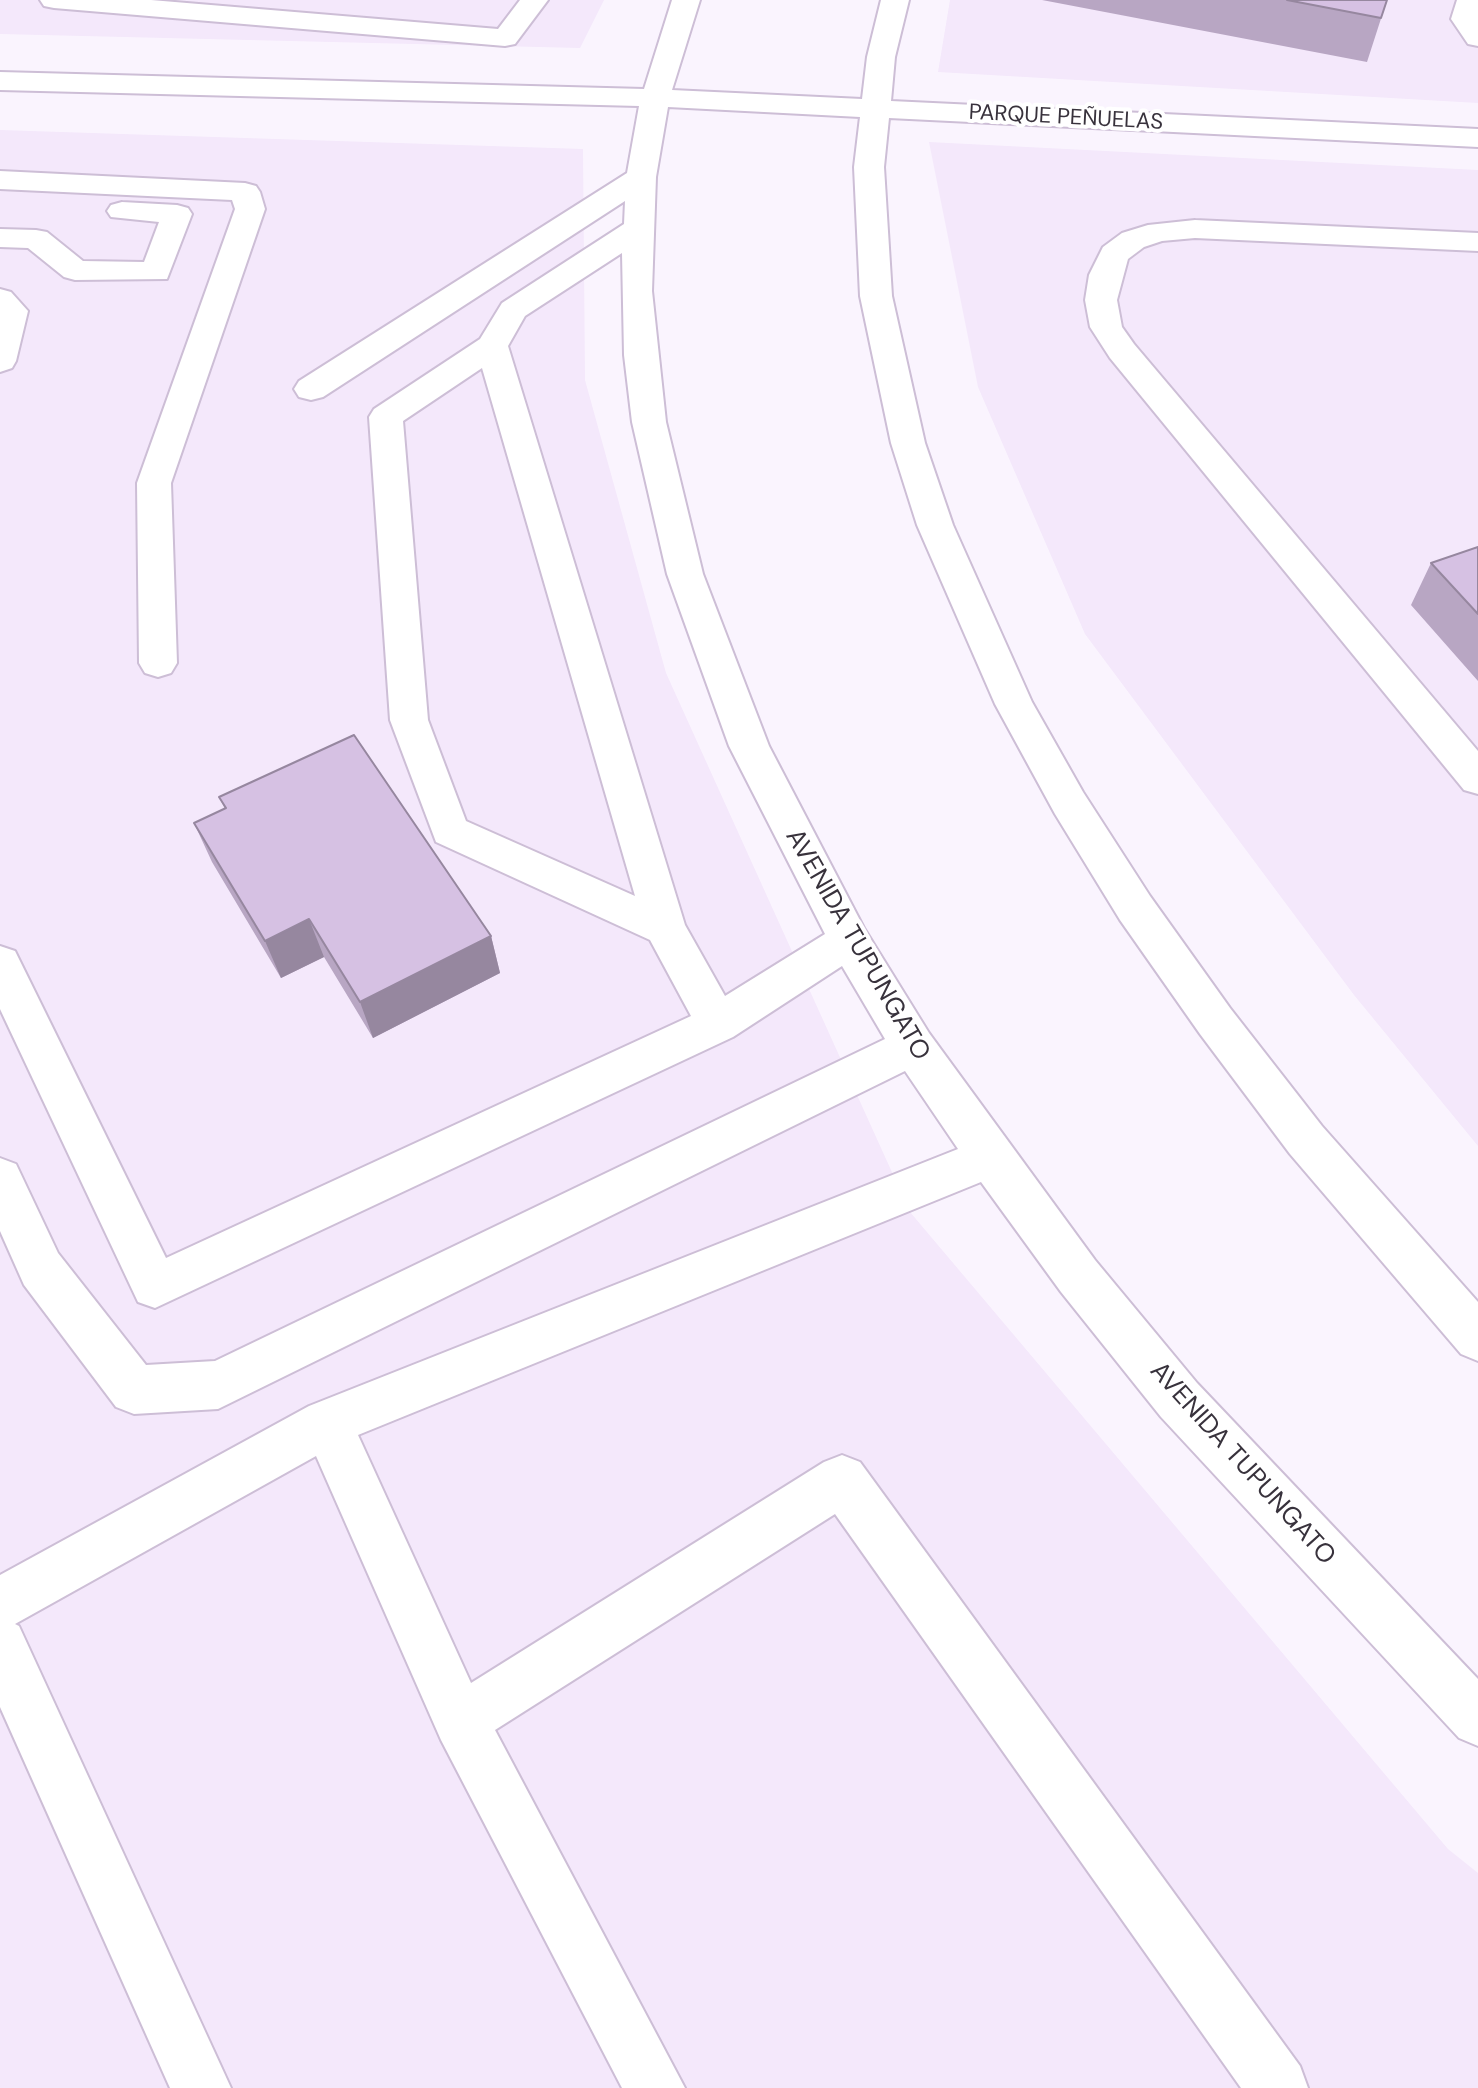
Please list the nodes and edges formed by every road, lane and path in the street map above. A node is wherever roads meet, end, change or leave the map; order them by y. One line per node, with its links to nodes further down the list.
1 (54, 0): 2 (street)
2 (534, 0)
3 (686, 0): 8 (street, AVENIDA TUPUNGATO)
4 (895, 0): 9 (street)
5 (1471, 0): 6 (street)
6 (1478, 38)
7 (0, 81): 8 (street, PARQUE PEÑUELAS)
8 (655, 98): 9 (street, PARQUE PEÑUELAS); 11 (street, AVENIDA TUPUNGATO)
9 (873, 109): 10 (street, PARQUE PEÑUELAS); 30 (street)
10 (1478, 138)
11 (641, 177): 14 (street, AVENIDA TUPUNGATO); 20 (street)
12 (0, 180): 21 (street)
13 (0, 203): 15 (street)
14 (636, 230): 18 (street); 24 (street, AVENIDA TUPUNGATO)
15 (0, 238)
16 (1478, 242): 22 (street)
17 (0, 299): 19 (street)
18 (492, 346): 23 (street); 23 (street)
19 (0, 361)
20 (311, 389)
21 (158, 663)
22 (1478, 779)
23 (665, 928): 26 (street)
24 (849, 940): 26 (street); 27 (street, AVENIDA TUPUNGATO)
25 (0, 964): 26 (street)
26 (718, 1024)
27 (913, 1046): 28 (street, AVENIDA TUPUNGATO); 29 (street)
28 (990, 1157): 31 (street); 34 (street, AVENIDA TUPUNGATO)
29 (0, 1179)
30 (1478, 1338)
31 (327, 1423): 32 (street); 35 (street)
32 (0, 1604)
33 (0, 1645): 36 (street)
34 (1478, 1719)
35 (460, 1721): 37 (street); 38 (street)
36 (201, 2088)
37 (655, 2088)
38 (1278, 2088)

